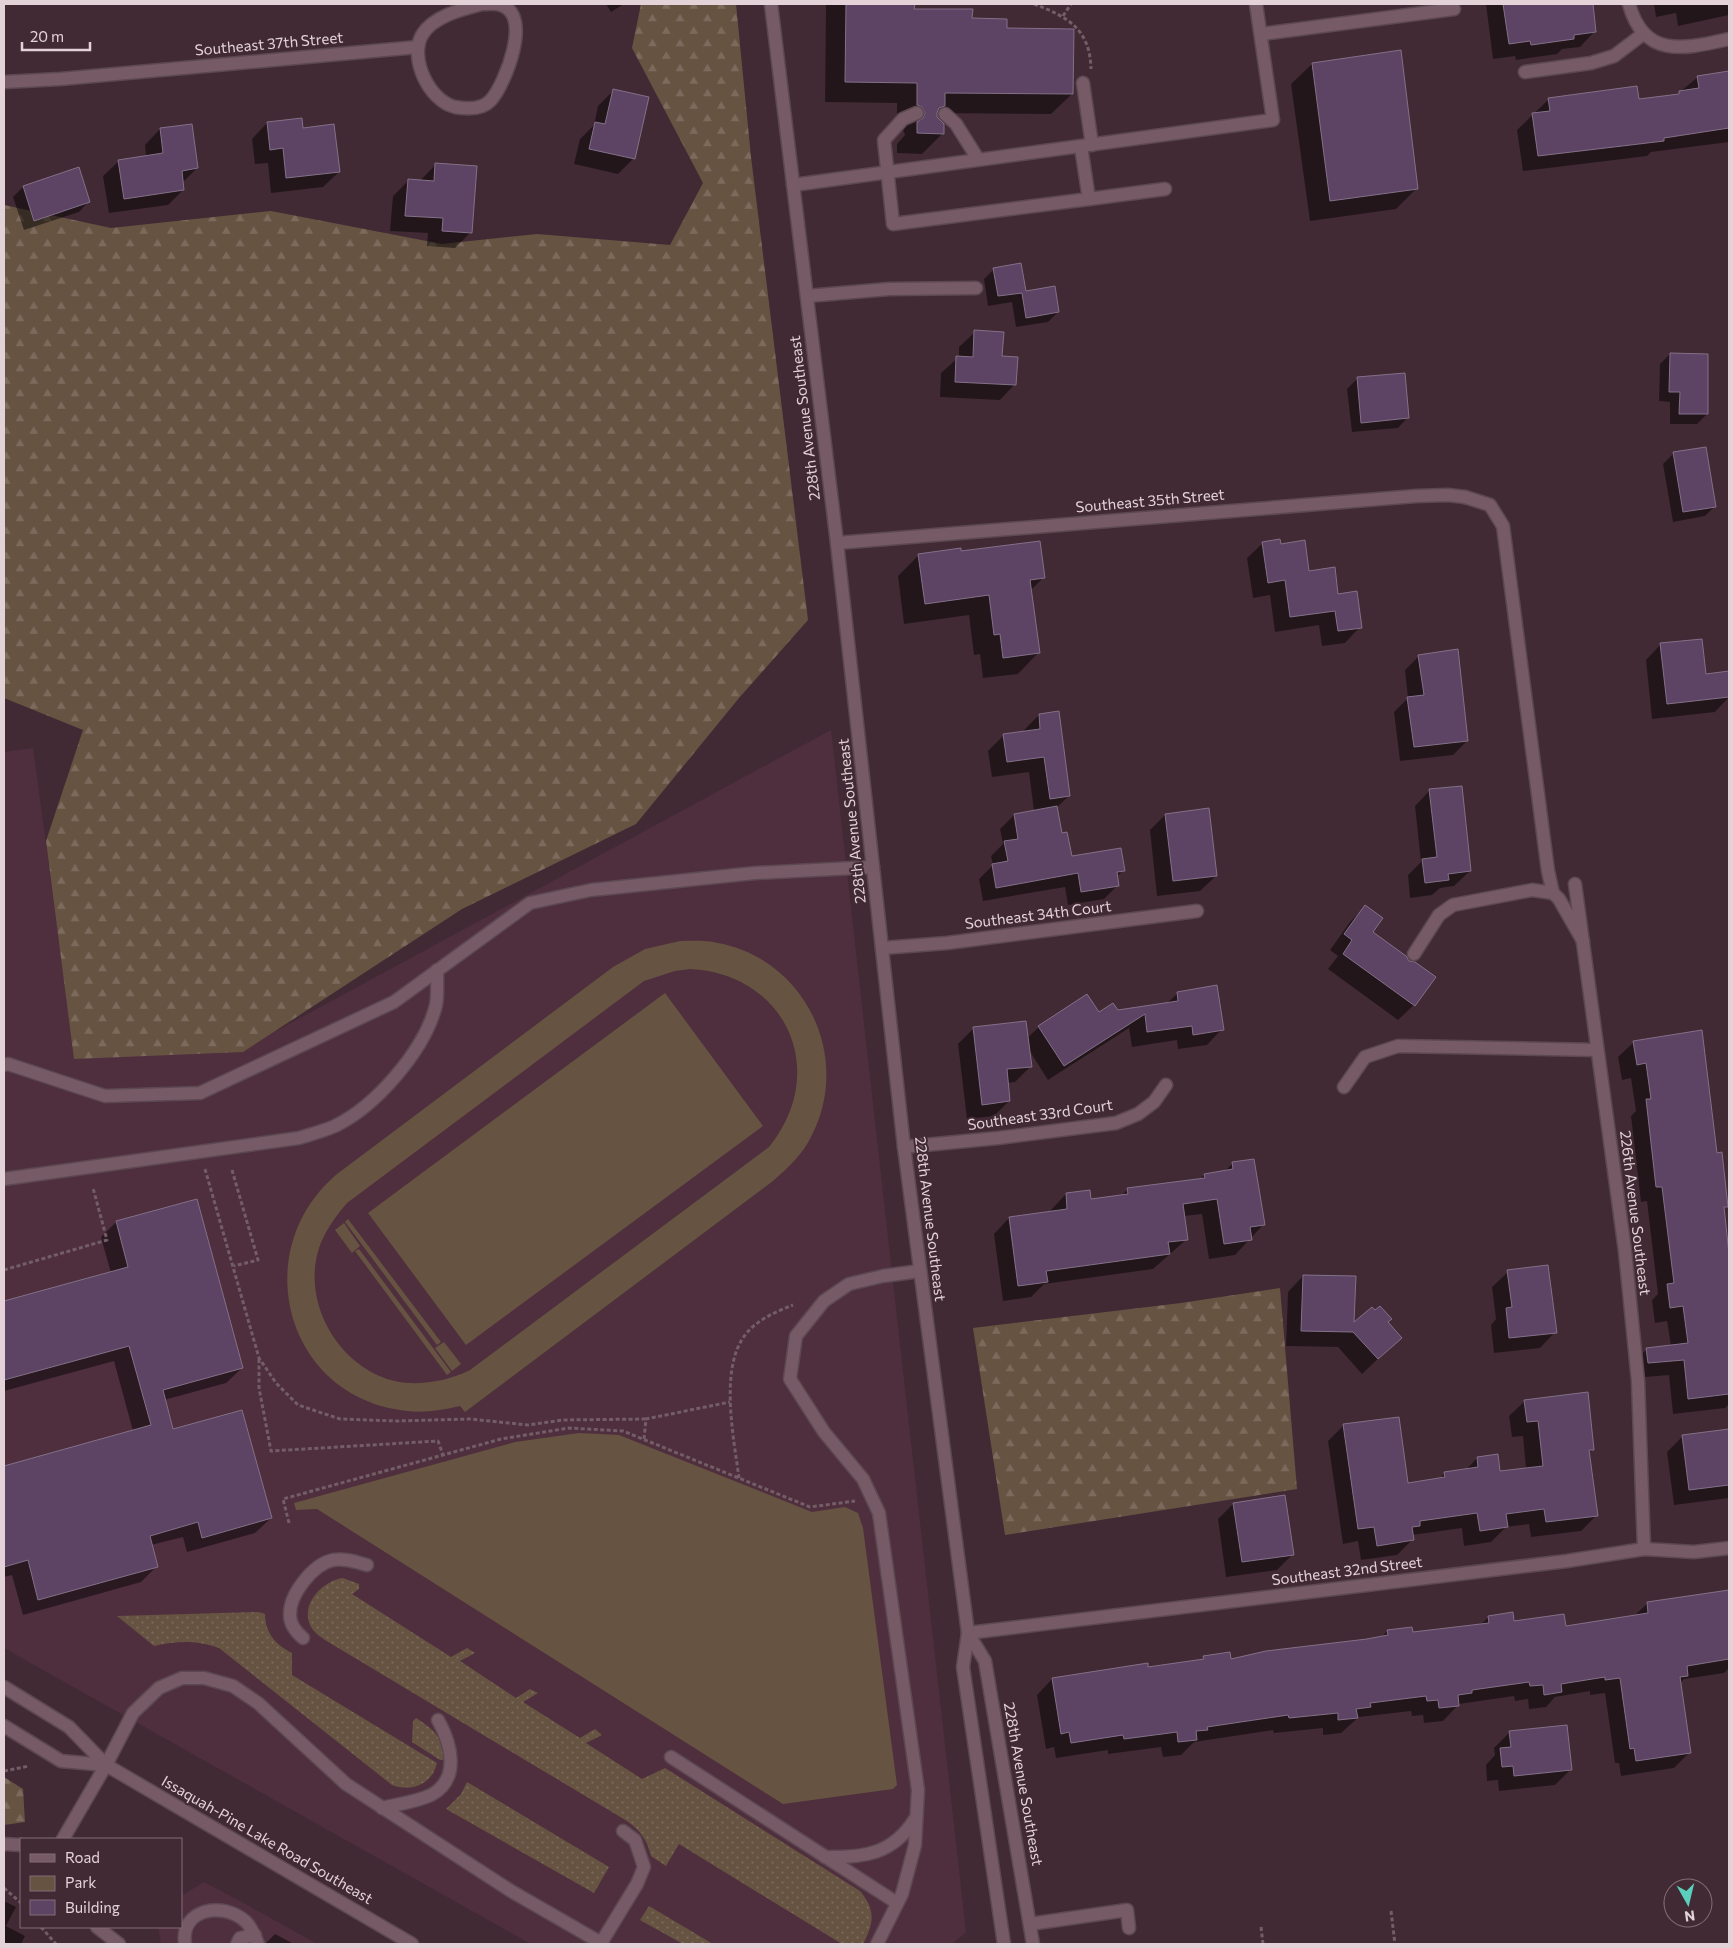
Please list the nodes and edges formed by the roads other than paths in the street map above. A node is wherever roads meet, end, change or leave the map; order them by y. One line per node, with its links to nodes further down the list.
1 (771, 4): 17 (street, 228th Avenue Southeast)
2 (1256, 4): 5 (street)
3 (1629, 4): 6 (street)
4 (1454, 9): 5 (street)
5 (1260, 34): 14 (street)
6 (1643, 34): 7 (street); 9 (street)
7 (1729, 39)
8 (418, 46): 8 (street); 10 (street, Southeast 37th Street)
9 (1525, 72)
10 (4, 82)
11 (1083, 83): 14 (street)
12 (917, 113): 16 (street)
13 (945, 114): 15 (street)
14 (1087, 146): 15 (street); 19 (street)
15 (978, 159): 16 (street)
16 (886, 172): 17 (street); 19 (street)
17 (793, 185): 21 (street, 228th Avenue Southeast)
18 (1165, 189): 19 (street)
19 (1089, 199)
20 (976, 288): 21 (street)
21 (807, 296): 22 (street, 228th Avenue Southeast)
22 (837, 543): 23 (street, 228th Avenue Southeast); 25 (street, Southeast 35th Street)
23 (873, 866): 28 (street, 228th Avenue Southeast); 30 (street)
24 (1575, 884): 27 (street, 226th Avenue Southeast)
25 (1553, 893): 27 (street); 29 (street)
26 (1197, 911): 28 (street, Southeast 34th Court)
27 (1583, 941): 31 (street, 226th Avenue Southeast)
28 (882, 948): 35 (street, 228th Avenue Southeast)
29 (1414, 954)
30 (437, 970): 32 (street); 36 (street)
31 (1598, 1050): 34 (street); 39 (street, 226th Avenue Southeast)
32 (5, 1062)
33 (1166, 1085): 35 (street, Southeast 33rd Court)
34 (1344, 1087)
35 (904, 1147): 37 (street, 228th Avenue Southeast)
36 (4, 1179)
37 (920, 1271): 41 (street, 228th Avenue Southeast); 49 (street)
38 (1729, 1548): 39 (street, Southeast 32nd Street)
39 (1644, 1549): 41 (street, Southeast 32nd Street)
40 (367, 1565): 42 (street)
41 (968, 1633): 56 (street, 228th Avenue Southeast); 66 (street, 228th Avenue Southeast)
42 (303, 1638)
43 (4, 1687): 47 (street, Issaquah-Pine Lake Road Southeast)
44 (438, 1720): 48 (street)
45 (4, 1726): 47 (street, Issaquah-Pine Lake Road Southeast)
46 (671, 1757): 54 (street)
47 (106, 1764): 48 (street); 51 (street); 63 (street, Issaquah-Pine Lake Road Southeast)
48 (382, 1808): 64 (street)
49 (916, 1817): 54 (street); 55 (street)
50 (623, 1831): 64 (street)
51 (64, 1838)
52 (4, 1844): 53 (street)
53 (20, 1845)
54 (825, 1857): 55 (street)
55 (897, 1904): 65 (street)
56 (1030, 1924): 58 (street); 67 (street, 228th Avenue Southeast)
57 (97, 1928): 60 (street)
58 (1129, 1928)
59 (254, 1941): 61 (street); 62 (street)
60 (119, 1944)
61 (185, 1944)
62 (237, 1944)
63 (412, 1944)
64 (602, 1944)
65 (877, 1944)
66 (1004, 1944)
67 (1033, 1944)

